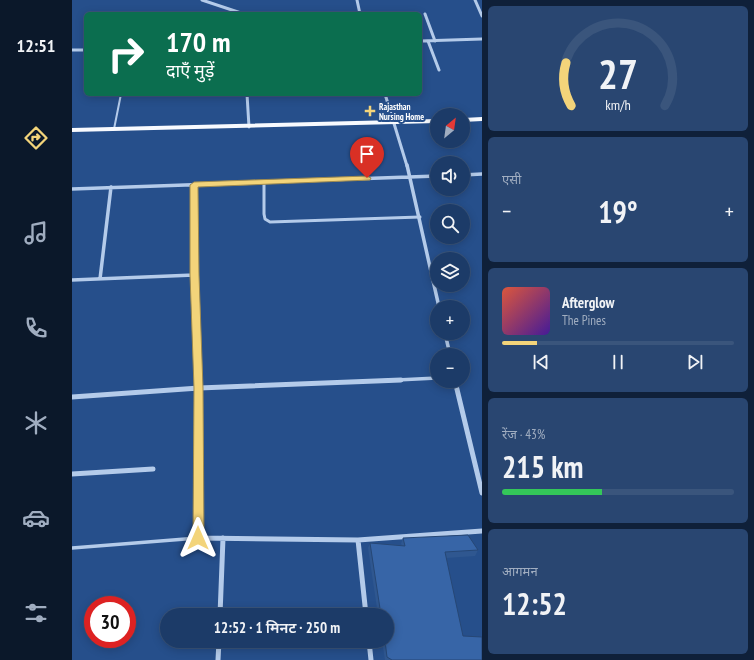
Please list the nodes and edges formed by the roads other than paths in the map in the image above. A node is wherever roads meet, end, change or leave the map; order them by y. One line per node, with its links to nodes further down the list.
1 (202, 0): 4 (street)
2 (357, 0): 5 (street)
3 (475, 0): 7 (street)
4 (238, 12)
5 (360, 12)
6 (425, 14): 9 (street)
7 (482, 16)
8 (482, 39): 9 (street)
9 (435, 40): 11 (street)
10 (422, 41): 11 (street)
11 (428, 41): 14 (street)
12 (72, 50): 13 (street)
13 (84, 50)
14 (439, 70)
15 (121, 96): 23 (lane)
16 (247, 96): 22 (street)
17 (386, 96): 21 (street)
18 (482, 119): 19 (main road)
19 (470, 120)
20 (430, 121): 21 (main road)
21 (395, 122): 22 (main road); 28 (street)
22 (249, 127): 23 (main road)
23 (114, 129): 24 (main road)
24 (72, 130)
25 (482, 174): 26 (street)
26 (470, 175)
27 (430, 176): 28 (street)
28 (411, 177): 29 (street); 33 (street)
29 (264, 182): 30 (street); 33 (lane)
30 (194, 185): 31 (street); 34 (street)
31 (111, 188): 32 (street); 35 (street)
32 (72, 189)
33 (420, 217): 37 (street)
34 (194, 275): 35 (street); 39 (street)
35 (100, 279): 36 (street)
36 (72, 280)
37 (438, 300)
38 (430, 378): 39 (street)
39 (199, 388): 41 (street); 46 (street)
40 (458, 388): 44 (street)
41 (72, 397)
42 (153, 469): 43 (street)
43 (72, 474)
44 (482, 493)
45 (482, 531): 48 (street)
46 (198, 538): 47 (street); 49 (lane)
47 (223, 538): 48 (street); 50 (street)
48 (358, 540): 51 (street)
49 (72, 548)
50 (220, 608)
51 (365, 608)
52 (218, 648): 54 (street)
53 (370, 648): 55 (street)
54 (218, 660)
55 (371, 660)

